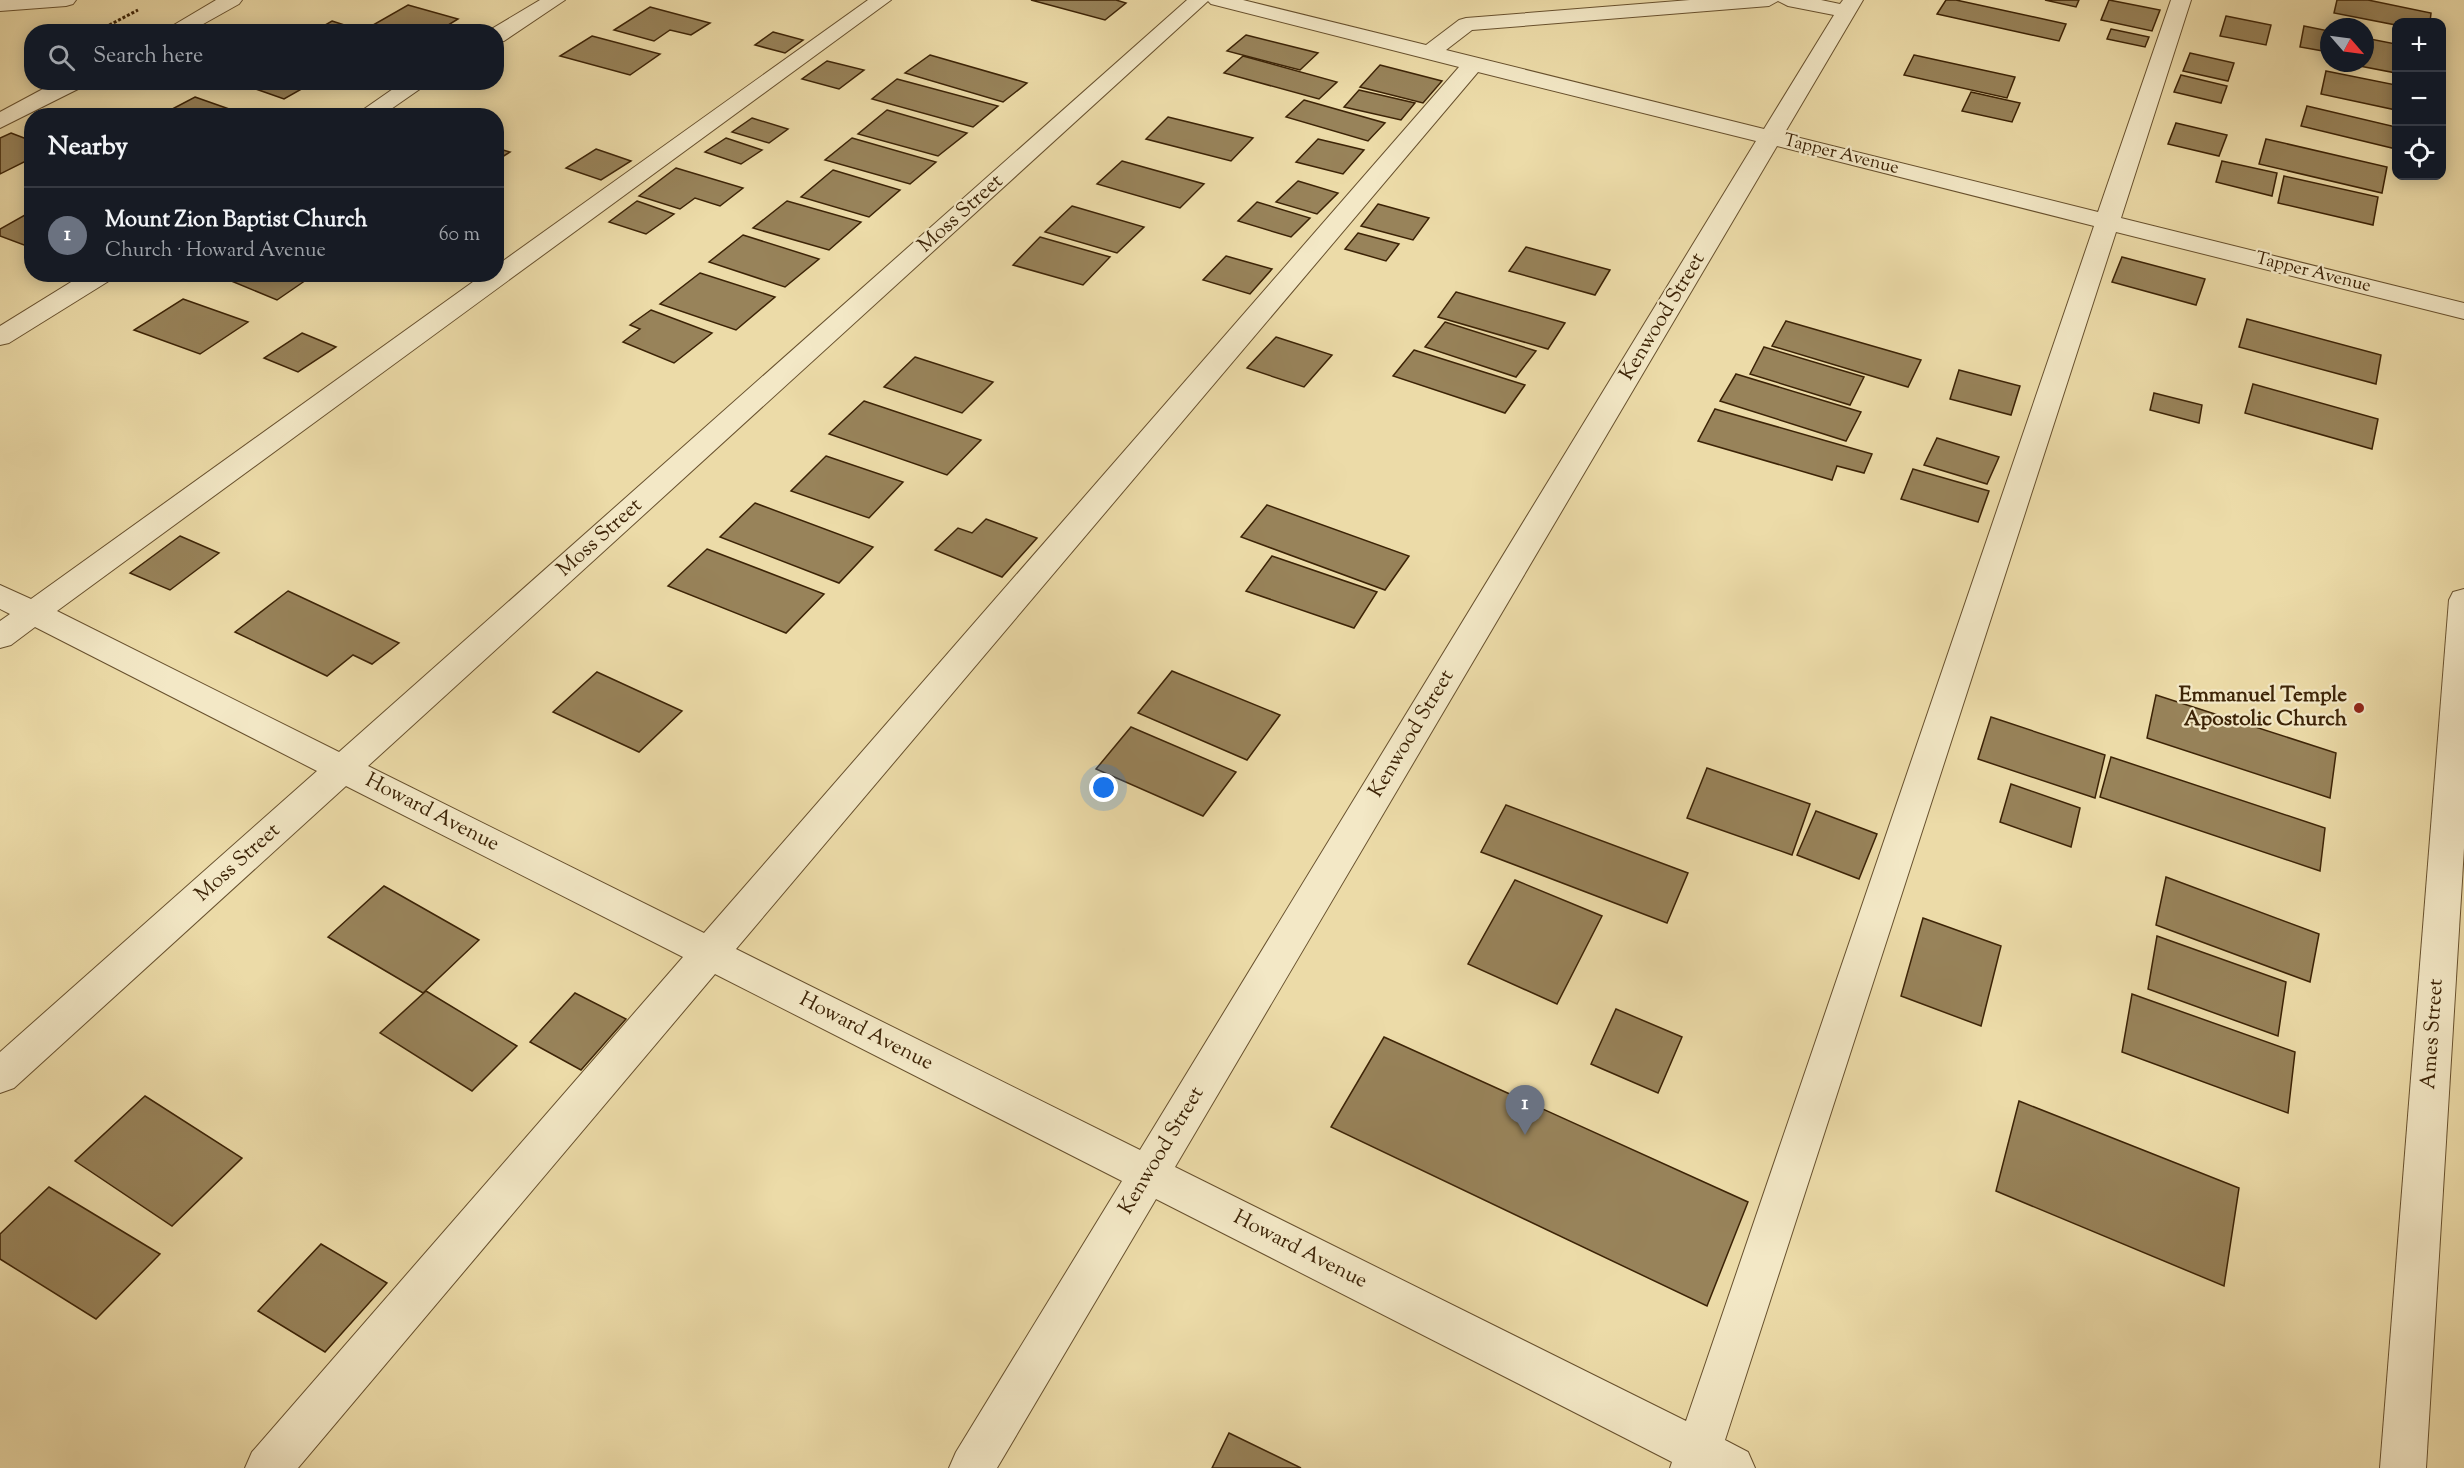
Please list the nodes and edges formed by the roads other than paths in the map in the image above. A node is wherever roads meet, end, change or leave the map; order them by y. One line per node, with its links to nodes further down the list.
1 (66, 0): 10 (street)
2 (232, 0): 12 (street)
3 (555, 0): 13 (street)
4 (881, 0): 24 (street)
5 (1199, 0): 33 (street, Moss Street)
6 (1218, 0): 14 (street, Tapper Avenue)
7 (1769, 0): 14 (street)
8 (1788, 0): 11 (street)
9 (2181, 0): 23 (street)
10 (0, 5)
11 (1850, 6): 22 (street, Kenwood Street)
12 (187, 24)
13 (504, 31)
14 (1431, 52): 15 (street, Tapper Avenue)
15 (1474, 63): 22 (street, Tapper Avenue); 34 (street)
16 (59, 90): 19 (street)
17 (406, 90): 20 (street)
18 (24, 108): 21 (street)
19 (25, 108)
20 (378, 108)
21 (0, 121)
22 (1770, 138): 23 (street, Tapper Avenue); 36 (street, Kenwood Street)
23 (2106, 222): 27 (street, Tapper Avenue); 37 (street)
24 (504, 273)
25 (90, 282): 28 (street)
26 (491, 282): 31 (street)
27 (2464, 311)
28 (0, 337)
29 (0, 596): 31 (street, Howard Avenue)
30 (2464, 600): 41 (street, Ames Street)
31 (33, 613): 32 (street); 33 (street, Howard Avenue)
32 (0, 637)
33 (343, 768): 34 (street, Howard Avenue); 35 (street, Moss Street)
34 (711, 954): 36 (street, Howard Avenue); 38 (street)
35 (0, 1076)
36 (1149, 1173): 37 (street, Howard Avenue); 39 (street, Kenwood Street)
37 (1696, 1460): 40 (street, Howard Avenue)
38 (268, 1468)
39 (972, 1468)
40 (1732, 1468)
41 (2403, 1468)

